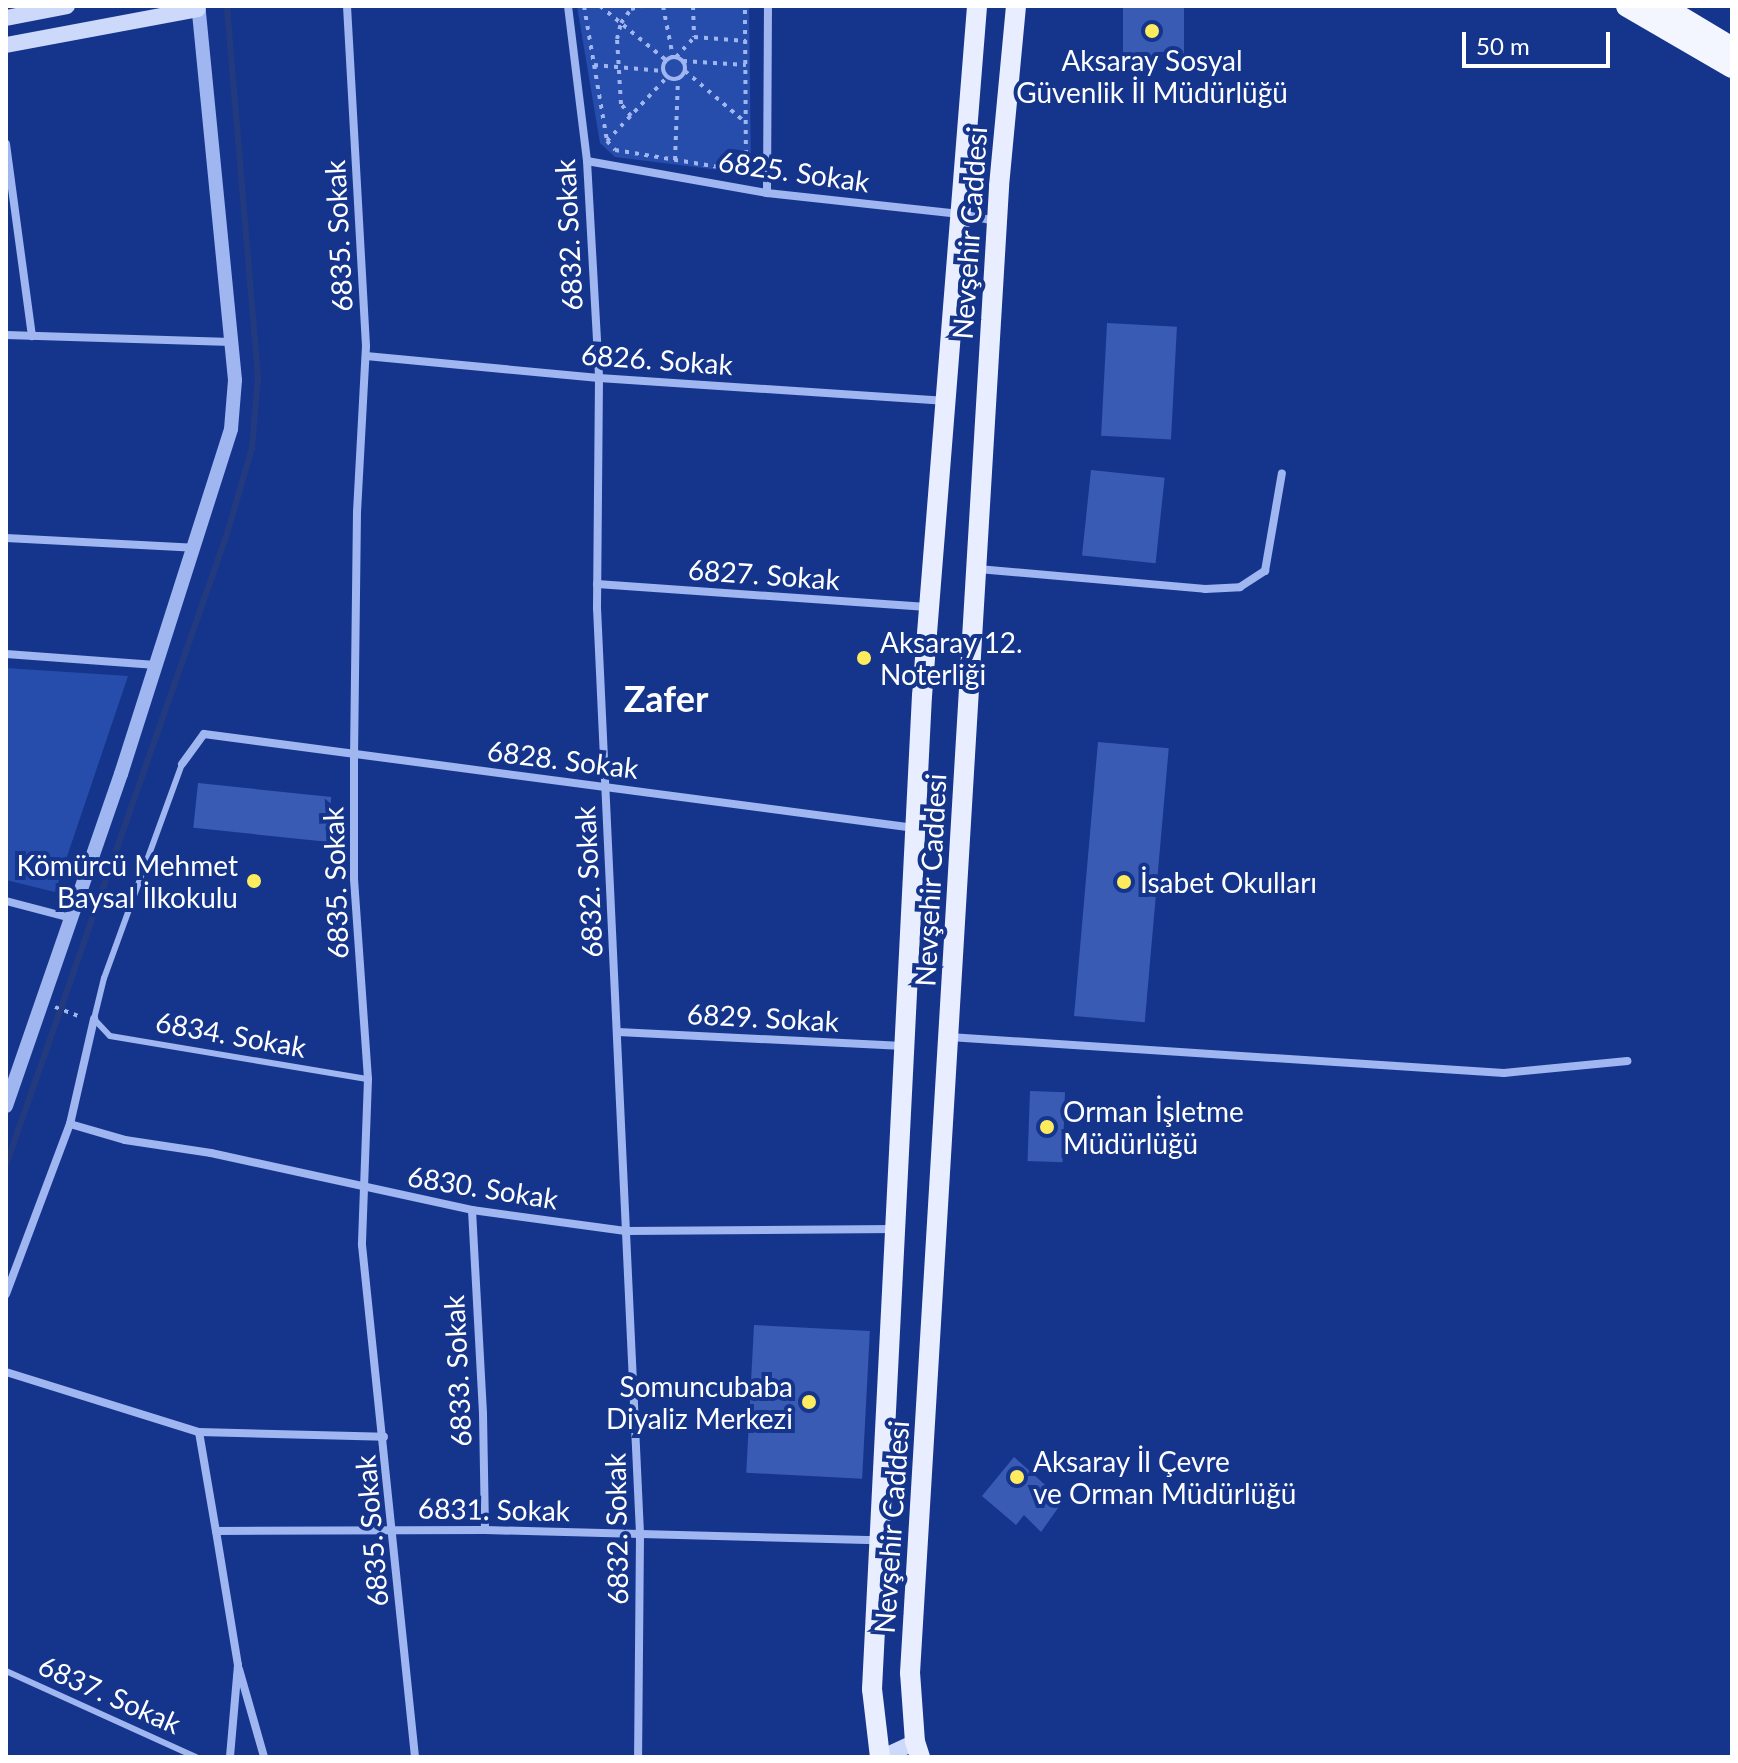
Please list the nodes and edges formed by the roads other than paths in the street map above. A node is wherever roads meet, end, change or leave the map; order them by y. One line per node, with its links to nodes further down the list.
1 (67, 6): 10 (main road)
2 (347, 6): 22 (street, 6835. Sokak)
3 (568, 6): 15 (street, 6832. Sokak)
4 (768, 6): 16 (street)
5 (977, 6): 17 (main road, Nevşehir Caddesi)
6 (1016, 6): 18 (main road, Nevşehir Caddesi)
7 (1627, 6): 13 (highway)
8 (1662, 6): 12 (highway)
9 (198, 8): 11 (main road); 21 (street)
10 (6, 18)
11 (6, 45)
12 (1732, 48)
13 (1732, 67)
14 (6, 144): 20 (street)
15 (587, 161): 16 (street, 6825. Sokak); 23 (street, 6832. Sokak)
16 (767, 193): 17 (street, 6825. Sokak)
17 (960, 214): 18 (street, 6825. Sokak); 24 (main road, Nevşehir Caddesi)
18 (997, 221): 28 (main road, Nevşehir Caddesi)
19 (6, 335): 20 (street)
20 (32, 336): 21 (street)
21 (231, 342): 27 (street)
22 (366, 356): 23 (street, 6826. Sokak); 33 (street, 6835. Sokak)
23 (599, 378): 24 (street, 6826. Sokak); 29 (street, 6832. Sokak)
24 (945, 401): 30 (main road, Nevşehir Caddesi)
25 (1282, 473): 28 (street)
26 (6, 538): 27 (street)
27 (194, 548): 32 (street)
28 (976, 568): 41 (main road, Nevşehir Caddesi)
29 (597, 584): 30 (street, 6827. Sokak); 35 (street, 6832. Sokak)
30 (929, 607): 36 (main road, Nevşehir Caddesi)
31 (6, 654): 32 (street)
32 (156, 665): 38 (street)
33 (354, 756): 34 (street, 6828. Sokak); 35 (street, 6828. Sokak); 44 (street, 6835. Sokak)
34 (182, 764): 39 (lane)
35 (606, 786): 36 (street, 6828. Sokak); 40 (street, 6832. Sokak)
36 (915, 828): 42 (main road, Nevşehir Caddesi)
37 (6, 901): 38 (street)
38 (71, 918): 45 (street)
39 (94, 1019): 44 (lane, 6834. Sokak); 46 (street)
40 (618, 1032): 42 (street, 6829. Sokak); 50 (street, 6832. Sokak)
41 (948, 1037): 43 (street); 62 (main road, Nevşehir Caddesi)
42 (905, 1047): 49 (main road, Nevşehir Caddesi)
43 (1627, 1061)
44 (368, 1079): 47 (street, 6835. Sokak)
45 (6, 1105)
46 (70, 1124): 47 (street, 6830. Sokak); 51 (street)
47 (362, 1188): 48 (street, 6830. Sokak); 54 (street, 6835. Sokak)
48 (472, 1210): 50 (street, 6830. Sokak); 56 (street, 6833. Sokak)
49 (896, 1229): 50 (street, 6830. Sokak); 59 (main road, Nevşehir Caddesi)
50 (626, 1231): 58 (street, 6832. Sokak)
51 (6, 1294)
52 (6, 1372): 53 (street)
53 (199, 1432): 54 (street); 57 (street)
54 (384, 1437): 55 (street, 6835. Sokak)
55 (392, 1529): 56 (street, 6831. Sokak); 57 (street, 6831. Sokak); 66 (street, 6835. Sokak)
56 (485, 1530): 58 (street, 6831. Sokak)
57 (216, 1531): 60 (street)
58 (640, 1535): 59 (street, 6831. Sokak); 67 (street, 6832. Sokak)
59 (882, 1541): 68 (main road, Nevşehir Caddesi)
60 (238, 1665): 64 (street); 65 (street)
61 (6, 1671): 63 (lane, 6837. Sokak)
62 (918, 1750): 68 (main road)
63 (196, 1757)
64 (230, 1757)
65 (264, 1757)
66 (415, 1757)
67 (638, 1757)
68 (882, 1757)

